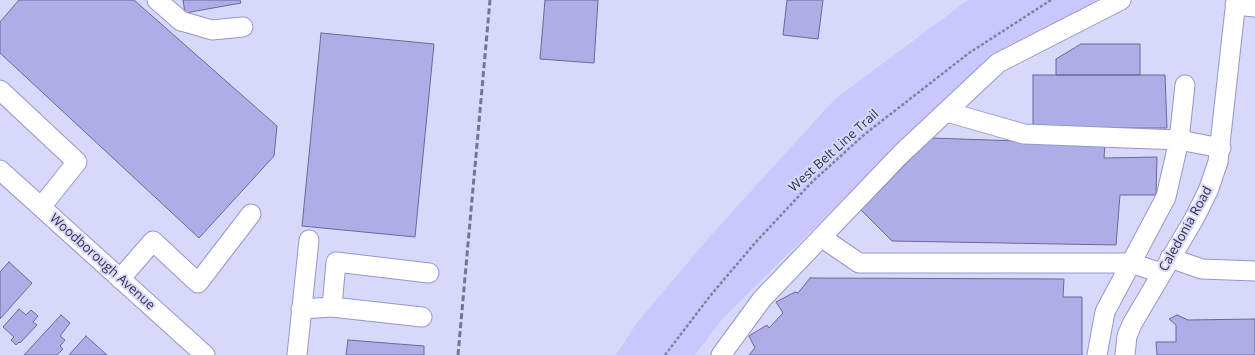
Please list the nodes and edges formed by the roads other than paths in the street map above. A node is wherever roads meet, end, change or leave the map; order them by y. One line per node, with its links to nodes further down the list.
1 (157, 0): 5 (street)
2 (1121, 0): 8 (street)
3 (1235, 2): 4 (street); 10 (street, Caledonia Road)
4 (1255, 7)
5 (243, 26)
6 (1185, 86): 9 (street)
7 (0, 90): 12 (street)
8 (947, 112): 9 (street); 14 (street)
9 (1179, 140): 10 (street); 16 (street)
10 (1221, 148): 17 (street, Caledonia Road)
11 (0, 170): 12 (street, Woodborough Avenue)
12 (41, 207): 20 (street, Woodborough Avenue)
13 (251, 214): 20 (street)
14 (821, 237): 16 (street); 26 (street)
15 (309, 240): 22 (street)
16 (1131, 263): 17 (street); 27 (street)
17 (1166, 266): 18 (street); 28 (street, Caledonia Road)
18 (1255, 271)
19 (429, 274): 21 (street)
20 (120, 279): 24 (street, Woodborough Avenue)
21 (332, 308): 22 (street); 23 (street)
22 (301, 309): 25 (street)
23 (422, 317)
24 (204, 355)
25 (297, 355)
26 (721, 355)
27 (1097, 355)
28 (1125, 355)

